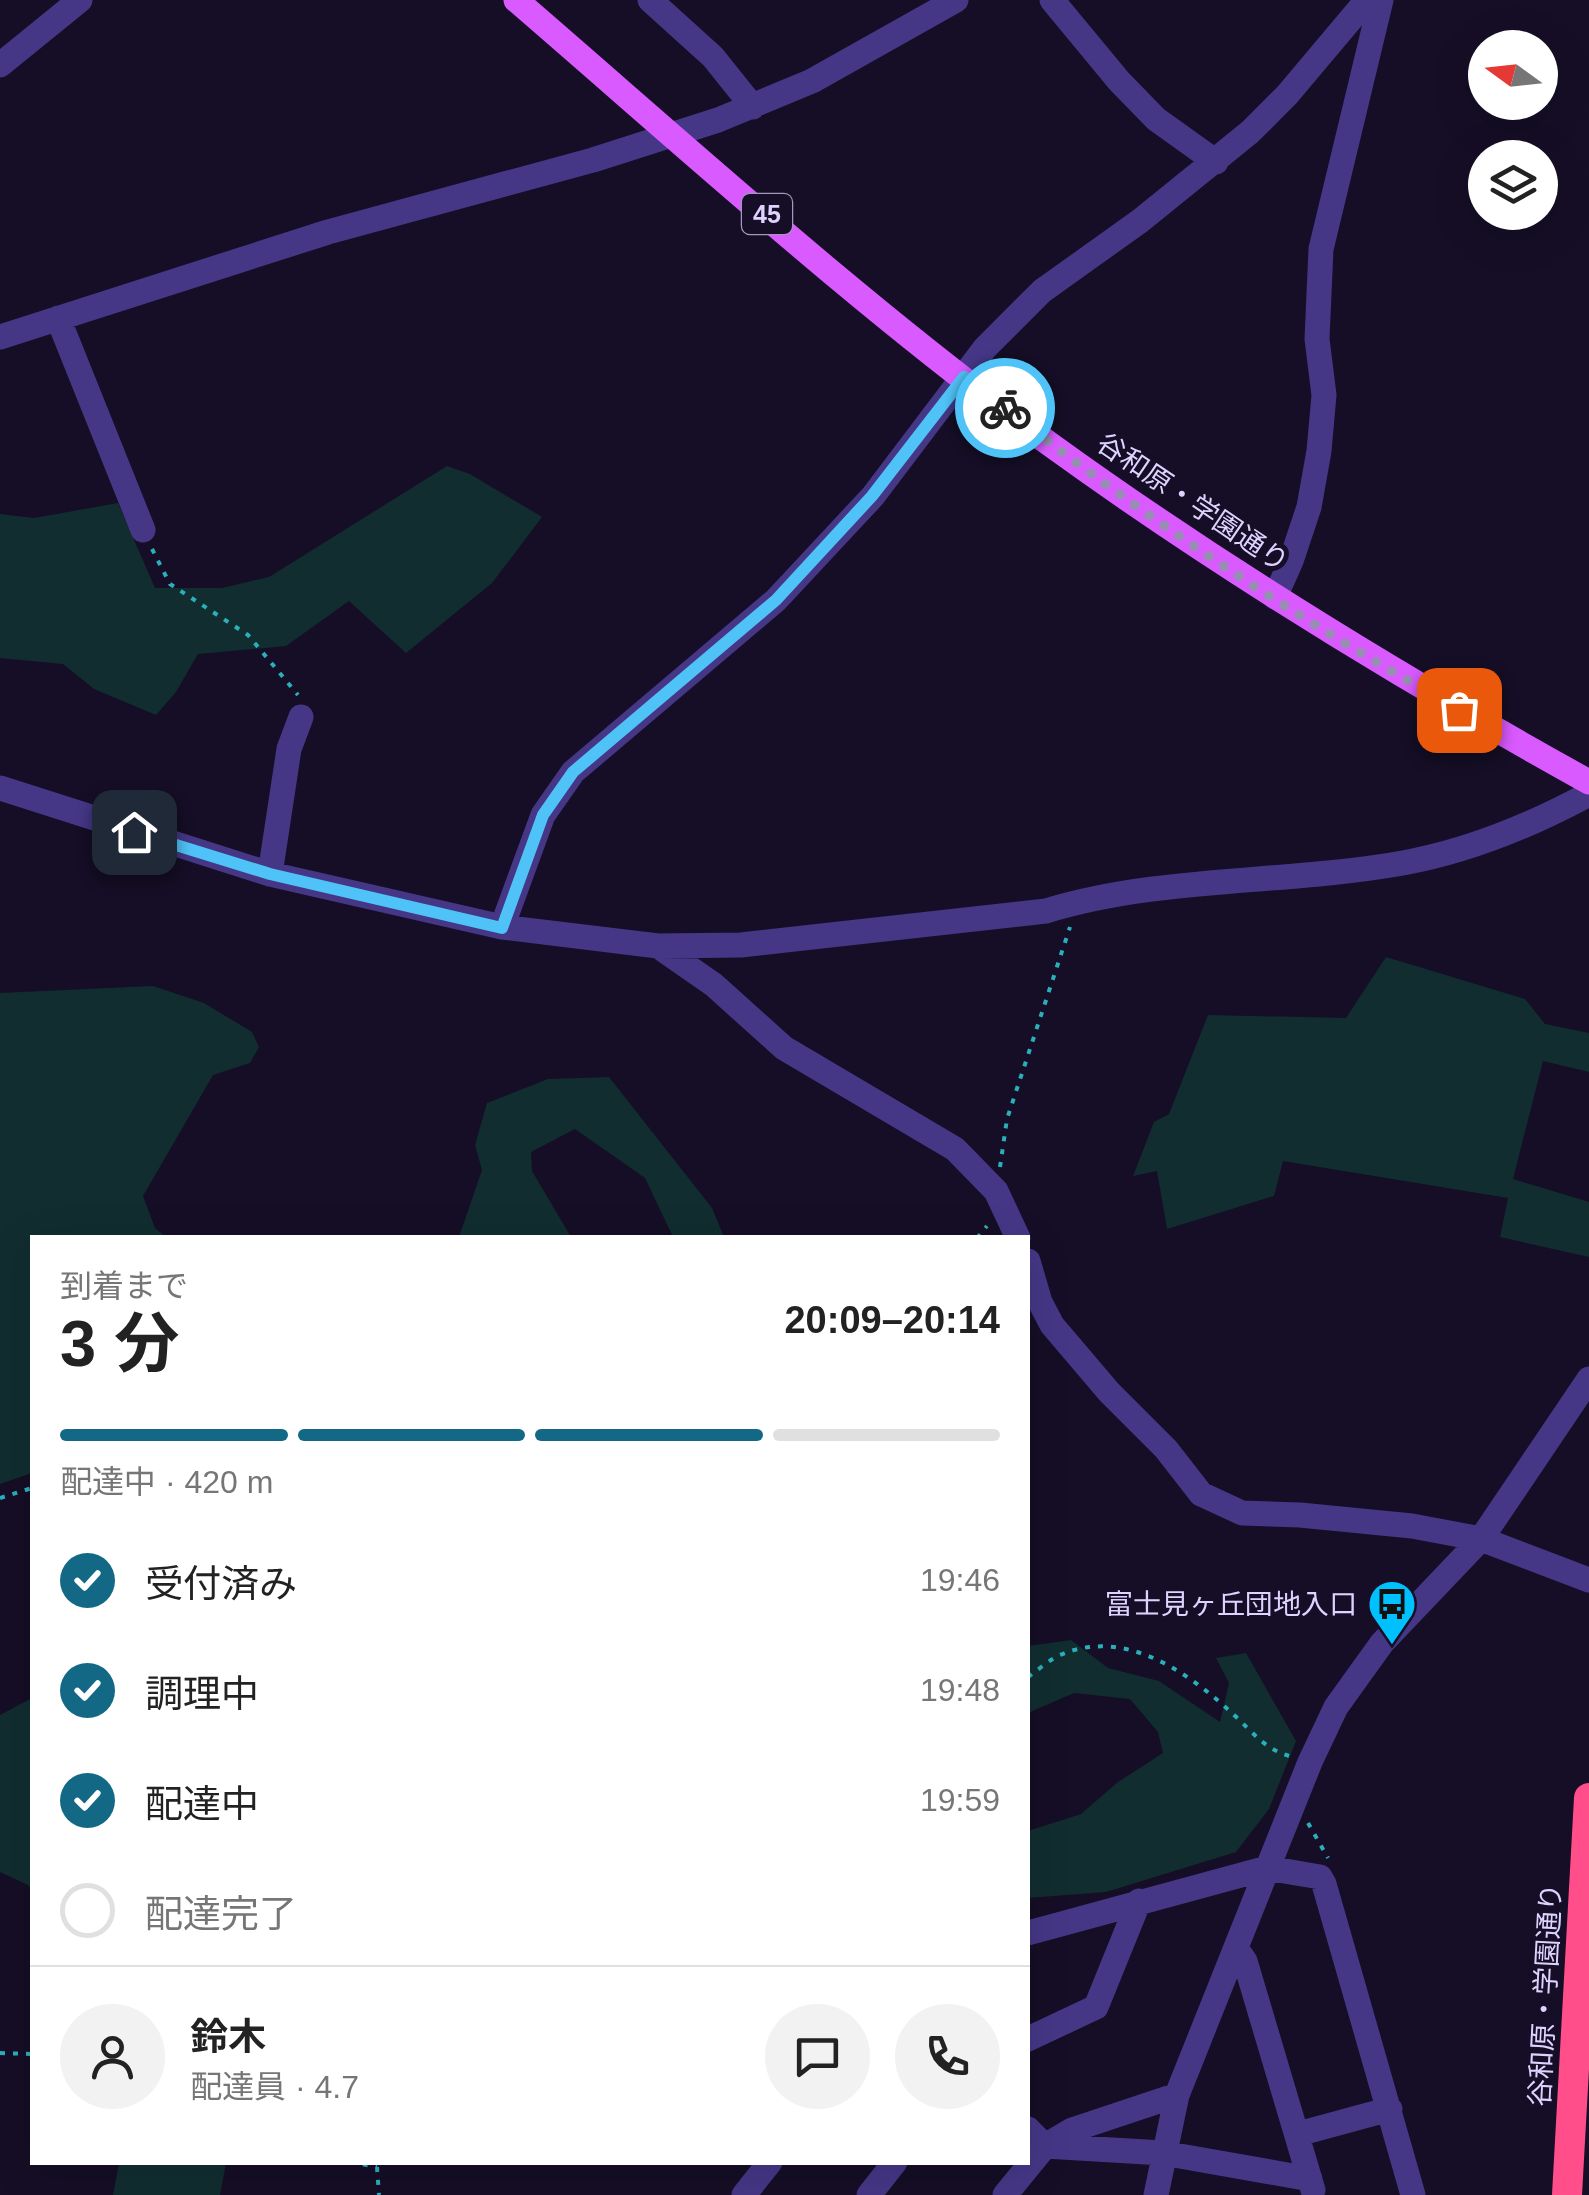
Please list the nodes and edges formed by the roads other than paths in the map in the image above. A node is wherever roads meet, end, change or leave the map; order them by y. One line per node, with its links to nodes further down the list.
1 (80, 0): 8 (street)
2 (516, 0): 10 (main road, 谷和原・学園通り / 45)
3 (650, 0): 9 (street)
4 (956, 0): 9 (street)
5 (1052, 0): 11 (street)
6 (1366, 0): 11 (street)
7 (1382, 0): 16 (street)
8 (0, 65)
9 (753, 107): 10 (street)
10 (672, 134): 12 (street); 14 (main road, 谷和原・学園通り / 45)
11 (1216, 162): 14 (street)
12 (58, 318): 13 (street); 15 (street)
13 (0, 337)
14 (964, 377): 16 (main road, 谷和原・学園通り / 45); 22 (street)
15 (142, 530)
16 (1275, 597): 18 (main road, 谷和原・学園通り / 45)
17 (301, 717): 21 (street)
18 (1589, 782)
19 (0, 788): 21 (street)
20 (1589, 794): 23 (street)
21 (270, 874): 22 (street)
22 (502, 928): 23 (street)
23 (658, 946): 24 (street)
24 (1017, 1235)
25 (1030, 1268): 27 (street)
26 (1589, 1380): 27 (street)
27 (1482, 1538): 28 (street); 30 (street)
28 (1589, 1580)
29 (1589, 1798): 49 (highway, 谷和原・学園通り)
30 (1266, 1868): 31 (street); 33 (street); 36 (street)
31 (1138, 1901): 32 (street); 34 (street)
32 (1030, 1931)
33 (1236, 1948): 35 (street); 37 (street)
34 (1030, 2038)
35 (1177, 2094): 38 (street); 39 (street)
36 (1390, 2110): 37 (street); 48 (street)
37 (1298, 2134): 43 (street)
38 (1036, 2138): 39 (street)
39 (1164, 2153): 43 (street); 47 (street)
40 (768, 2165): 44 (street)
41 (893, 2165): 45 (street)
42 (1021, 2165): 46 (street)
43 (1312, 2187)
44 (744, 2195)
45 (870, 2195)
46 (1005, 2195)
47 (1156, 2195)
48 (1413, 2195)
49 (1567, 2195)

